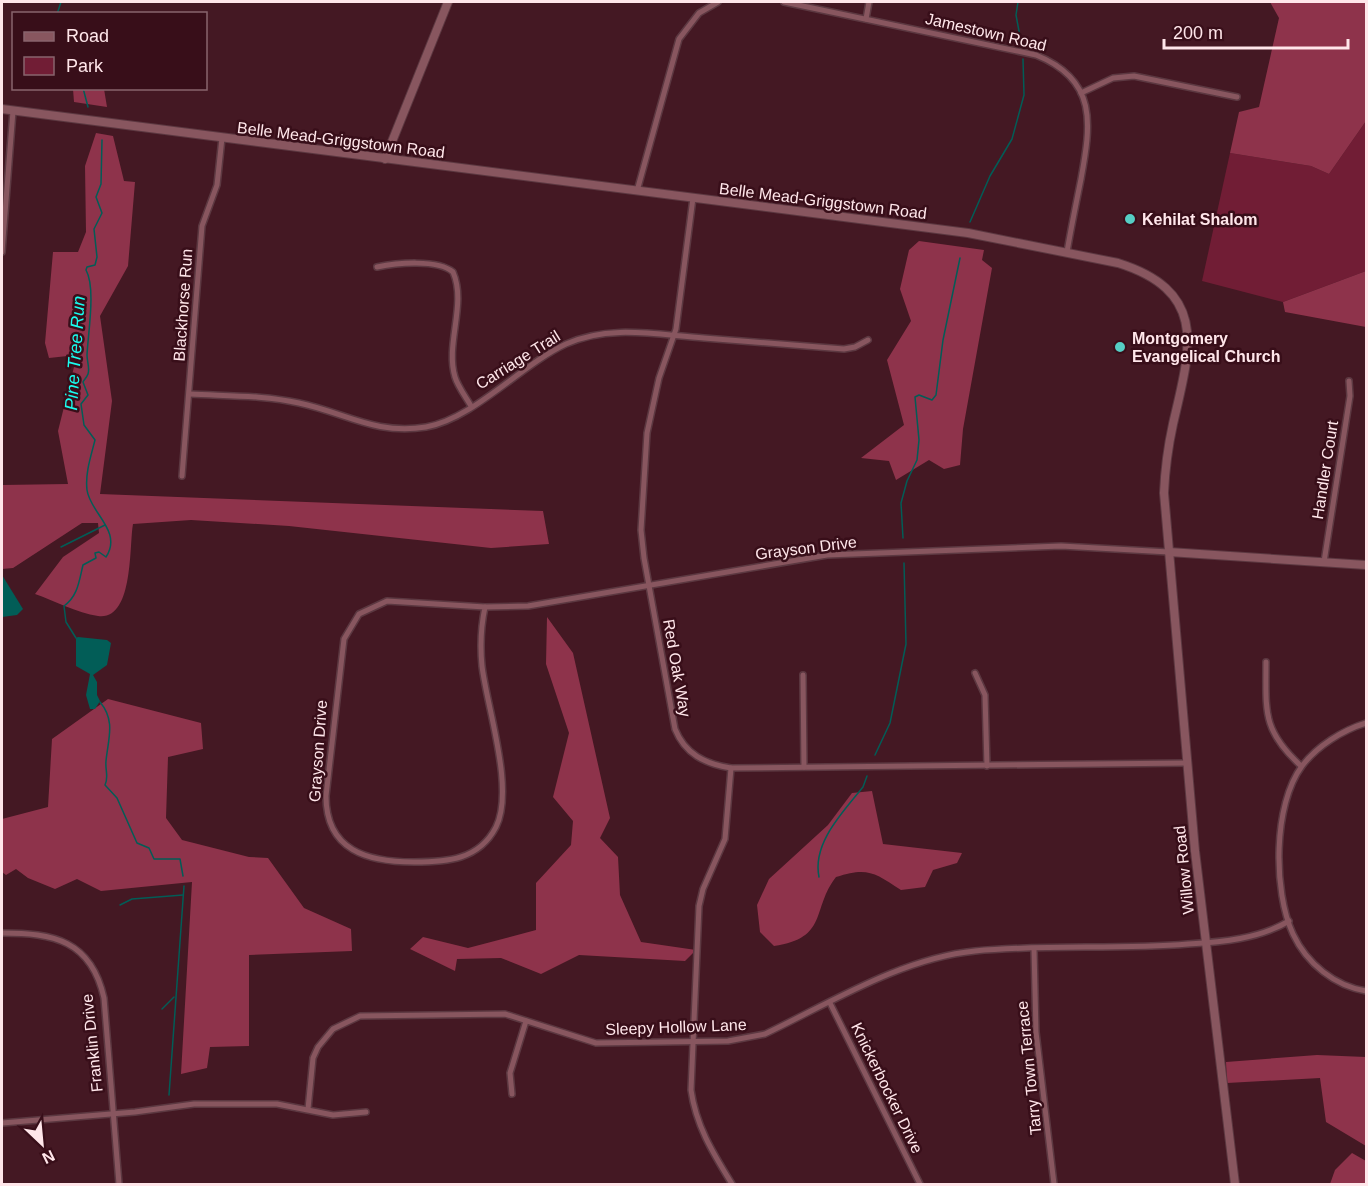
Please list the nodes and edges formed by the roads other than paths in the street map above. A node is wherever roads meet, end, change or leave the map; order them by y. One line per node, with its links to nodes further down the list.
1 (448, 2): 11 (street)
2 (718, 2): 12 (street)
3 (784, 2): 5 (street, Jamestown Road)
4 (869, 2): 5 (street)
5 (866, 18): 6 (street, Jamestown Road)
6 (1082, 93): 7 (street); 15 (street, Jamestown Road)
7 (1237, 97)
8 (2, 110): 9 (street, Belle Mead-Griggstown Road)
9 (13, 111): 10 (street, Belle Mead-Griggstown Road); 14 (street)
10 (222, 138): 11 (street, Belle Mead-Griggstown Road); 20 (street, Blackhorse Run)
11 (385, 159): 12 (street, Belle Mead-Griggstown Road)
12 (637, 191): 13 (street, Belle Mead-Griggstown Road)
13 (693, 198): 15 (street, Belle Mead-Griggstown Road); 17 (street, Red Oak Way)
14 (2, 252)
15 (1066, 252): 23 (street, Belle Mead-Griggstown Road)
16 (377, 267): 21 (street)
17 (675, 336): 18 (street, Carriage Trail); 21 (street, Carriage Trail); 26 (street, Red Oak Way)
18 (868, 340)
19 (1349, 381): 24 (street, Handler Court)
20 (190, 394): 21 (street, Carriage Trail); 22 (street, Blackhorse Run)
21 (471, 406)
22 (182, 476)
23 (1169, 552): 24 (street); 26 (street, Grayson Drive); 32 (street, Willow Road)
24 (1324, 562): 25 (street)
25 (1366, 565)
26 (649, 586): 27 (street, Grayson Drive); 36 (street, Red Oak Way)
27 (485, 607): 27 (street, Grayson Drive)
28 (1266, 662): 34 (street)
29 (975, 673): 33 (street)
30 (803, 675): 35 (street)
31 (1366, 723): 34 (street)
32 (1187, 763): 33 (street, Red Oak Way); 39 (street, Willow Road)
33 (987, 765): 35 (street, Red Oak Way)
34 (1301, 766): 37 (street)
35 (804, 767): 36 (street, Red Oak Way)
36 (731, 768): 44 (street)
37 (1289, 921): 39 (street, Sleepy Hollow Lane); 41 (street)
38 (2, 933): 48 (street, Franklin Drive)
39 (1205, 943): 40 (street, Sleepy Hollow Lane); 54 (street, Willow Road)
40 (1034, 949): 42 (street, Sleepy Hollow Lane); 53 (street, Tarry Town Terrace)
41 (1366, 991)
42 (830, 1003): 44 (street, Sleepy Hollow Lane); 52 (street, Knickerbocker Drive)
43 (526, 1021): 44 (street, Sleepy Hollow Lane); 45 (street); 46 (street, Sleepy Hollow Lane)
44 (692, 1042): 51 (street)
45 (512, 1094)
46 (308, 1108): 47 (street); 48 (street)
47 (366, 1112)
48 (113, 1114): 49 (street); 50 (street, Franklin Drive)
49 (2, 1123)
50 (119, 1185)
51 (732, 1185)
52 (920, 1185)
53 (1054, 1185)
54 (1234, 1185)

